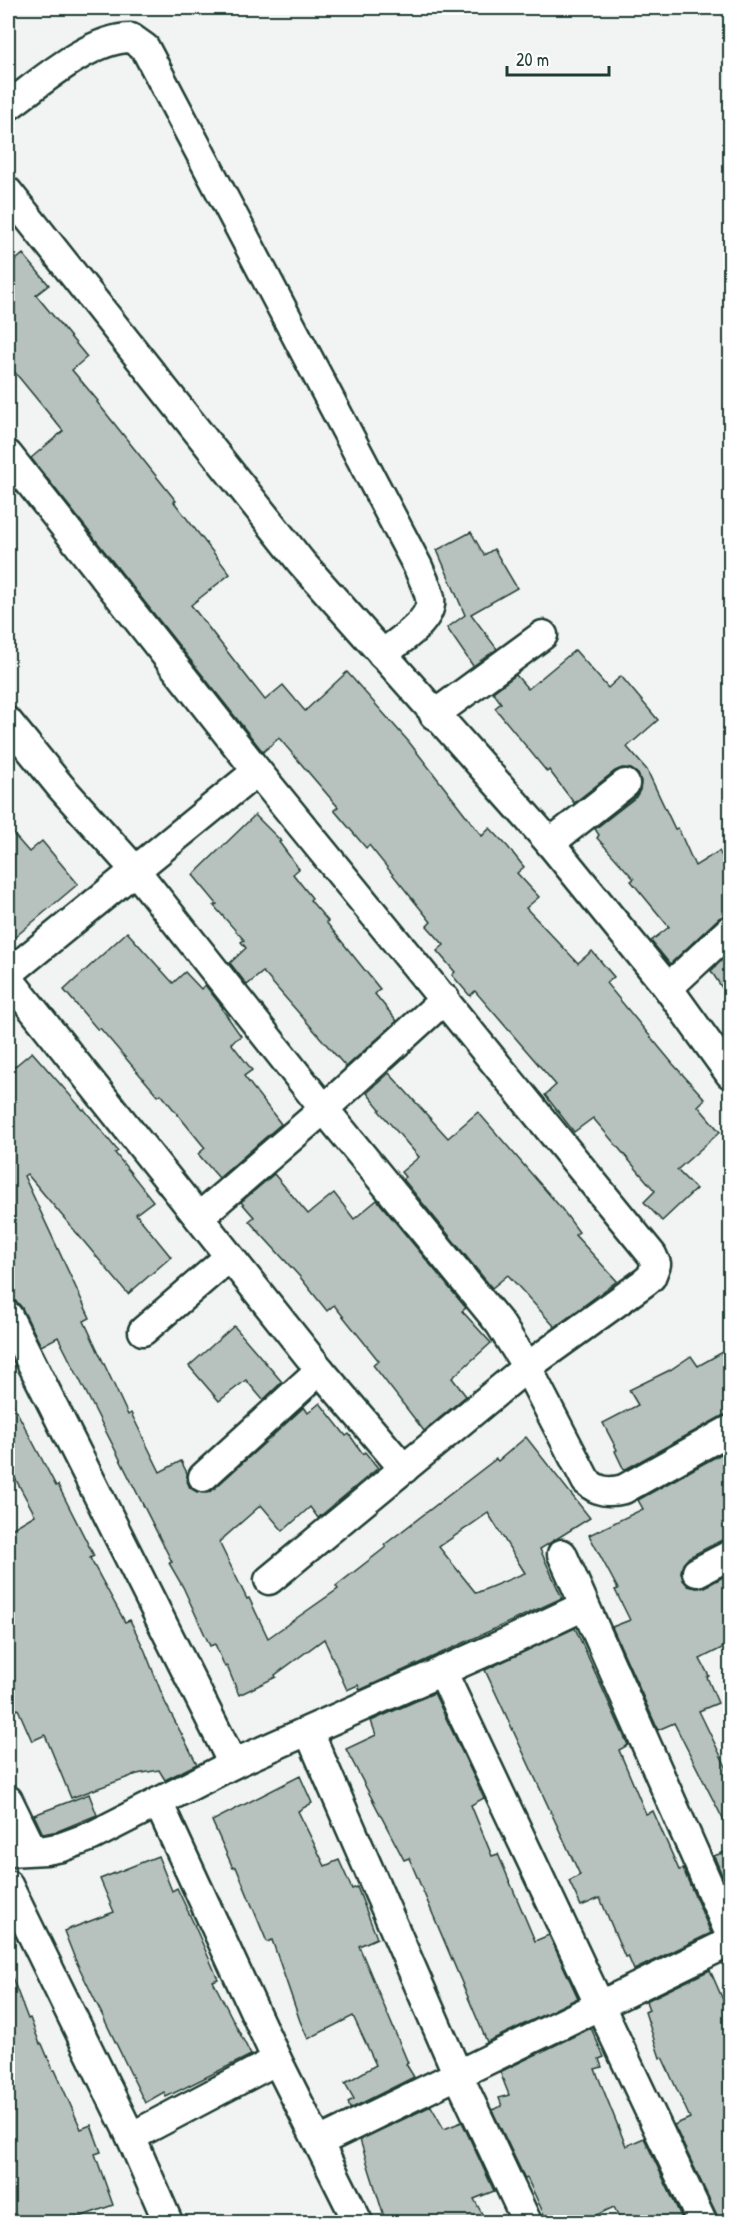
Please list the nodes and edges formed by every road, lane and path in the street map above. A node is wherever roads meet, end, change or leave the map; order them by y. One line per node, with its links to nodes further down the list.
1 (8, 106): 5 (street)
2 (8, 192): 5 (street)
3 (8, 455): 8 (street)
4 (543, 635): 6 (street)
5 (382, 654): 6 (street)
6 (435, 715): 10 (street)
7 (8, 722): 11 (street)
8 (257, 771): 11 (street); 16 (street)
9 (625, 784): 10 (street)
10 (550, 843): 15 (street)
11 (135, 870): 13 (street); 18 (street)
12 (730, 930): 15 (street)
13 (8, 974)
14 (8, 978): 19 (street)
15 (668, 988): 17 (street)
16 (445, 999): 18 (street); 23 (street)
17 (730, 1074)
18 (324, 1109): 19 (street); 23 (street)
19 (199, 1217): 20 (street)
20 (229, 1257): 22 (street); 24 (street)
21 (8, 1316): 35 (street)
22 (143, 1331)
23 (527, 1367): 25 (street); 26 (street)
24 (320, 1370): 26 (street); 27 (street)
25 (730, 1431)
26 (404, 1469): 31 (street)
27 (203, 1477)
28 (562, 1554): 32 (street)
29 (730, 1555): 30 (street)
30 (697, 1572)
31 (269, 1580)
32 (584, 1606): 33 (street); 40 (street)
33 (442, 1671): 34 (street); 42 (street)
34 (309, 1732): 35 (street); 44 (street)
35 (233, 1764): 37 (street)
36 (8, 1800): 38 (street)
37 (158, 1802): 38 (street); 43 (street)
38 (20, 1851)
39 (8, 1884): 45 (street)
40 (730, 1934)
41 (730, 1942): 42 (street)
42 (599, 2007): 44 (street); 50 (street)
43 (277, 2060): 45 (street); 46 (street)
44 (459, 2075): 46 (street); 49 (street)
45 (131, 2137): 47 (street)
46 (319, 2142): 48 (street)
47 (160, 2220)
48 (358, 2223)
49 (527, 2223)
50 (702, 2223)

